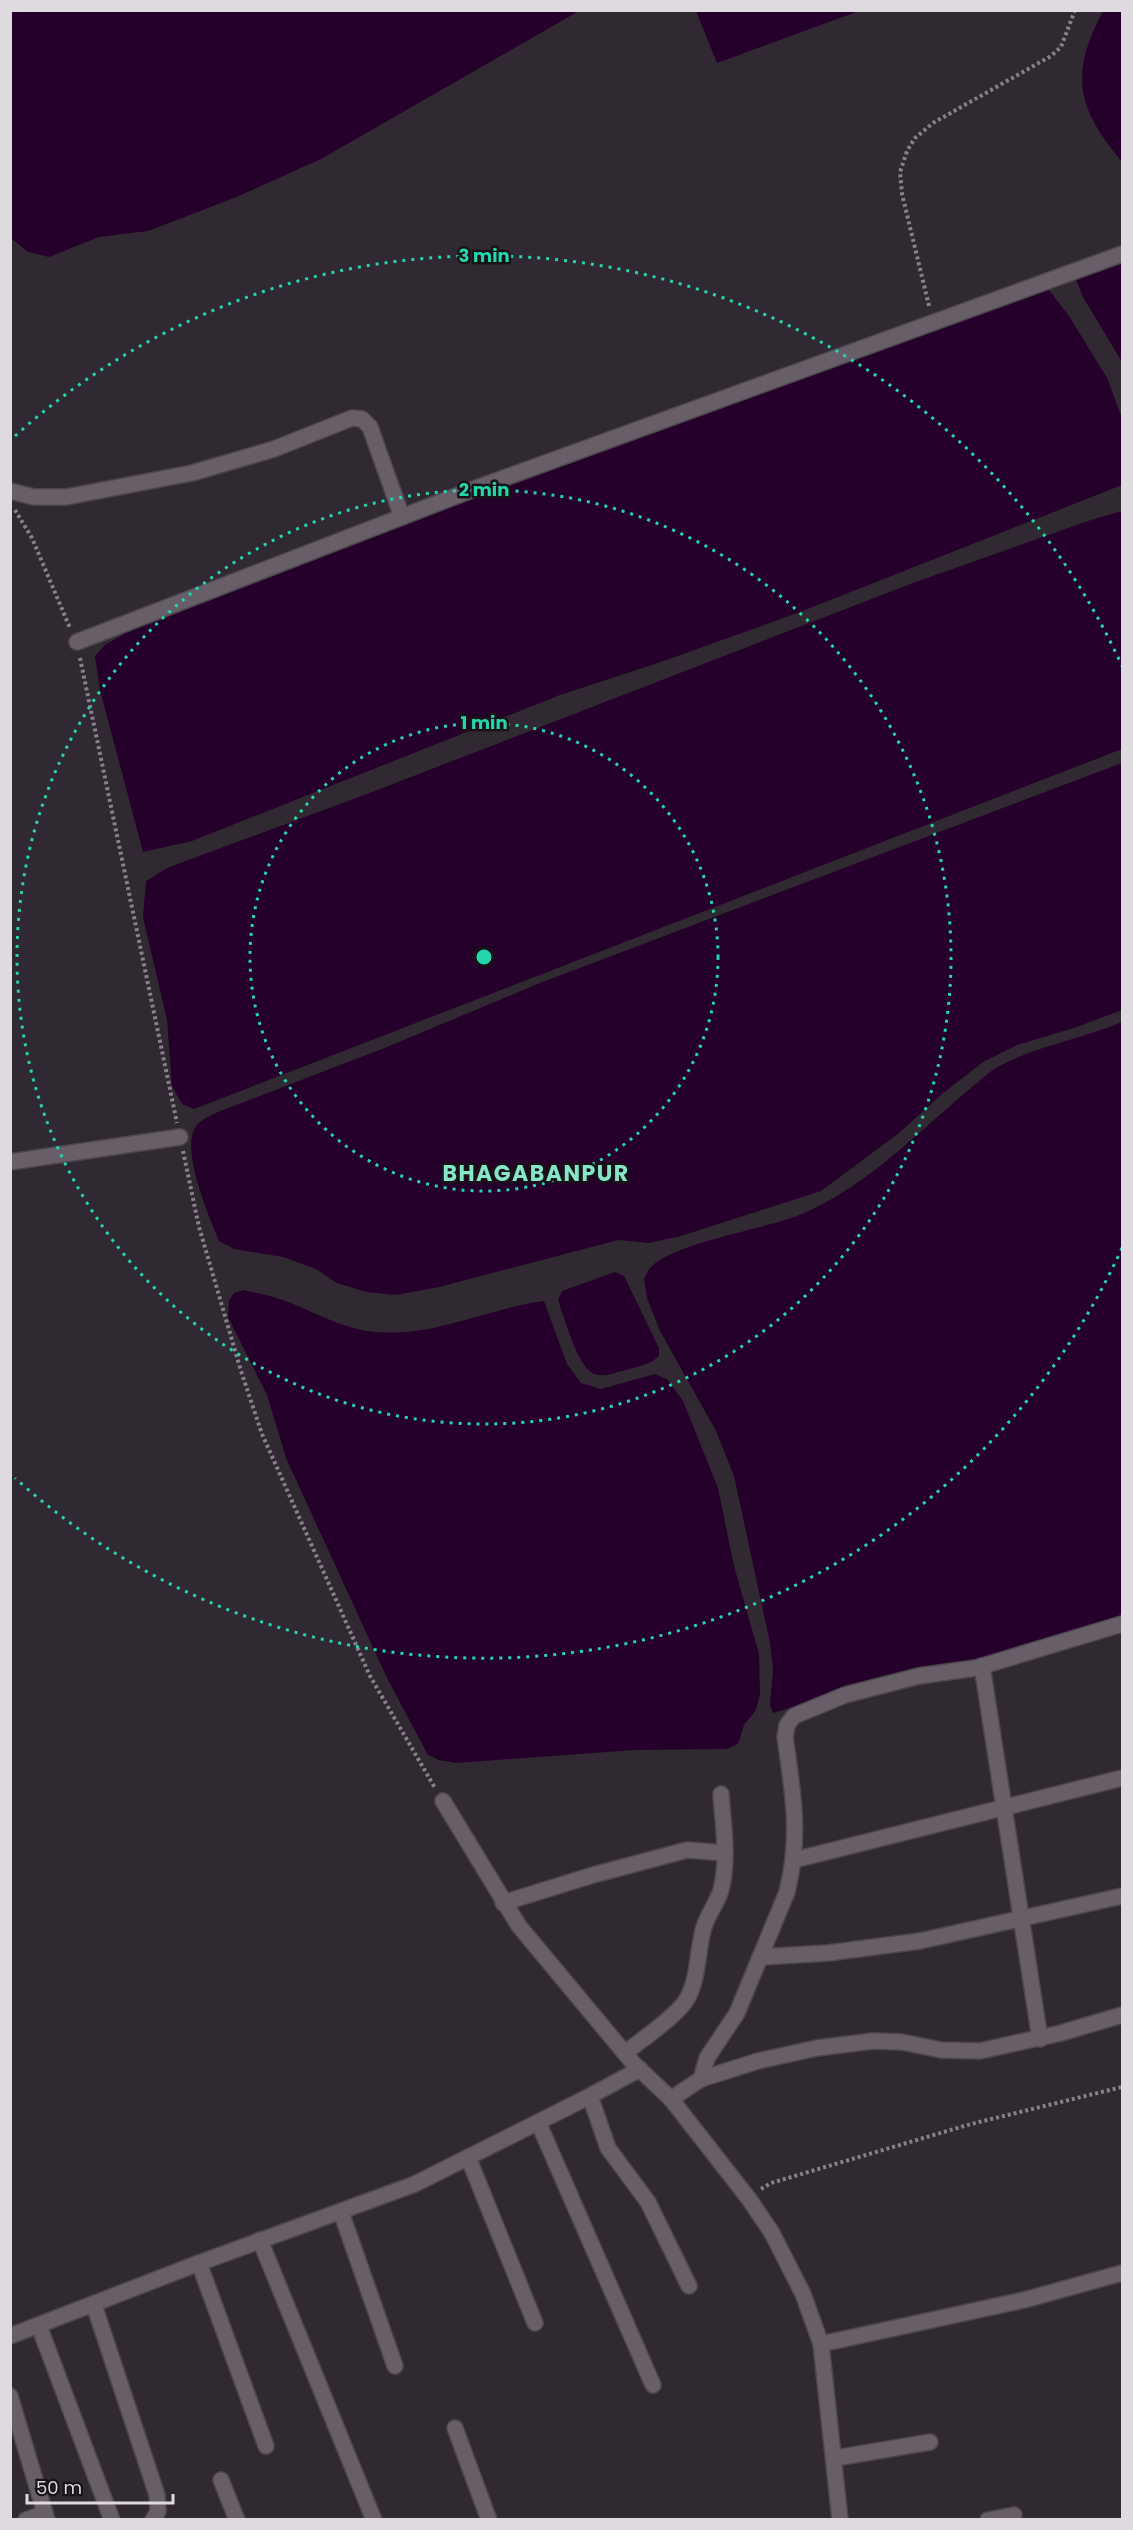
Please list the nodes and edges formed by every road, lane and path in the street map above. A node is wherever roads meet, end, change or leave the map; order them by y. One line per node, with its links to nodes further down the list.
1 (1075, 10): 3 (path)
2 (1122, 254): 3 (street)
3 (933, 323): 6 (street)
4 (10, 492): 6 (street)
5 (10, 505): 7 (path)
6 (402, 517): 7 (street)
7 (77, 642): 8 (path)
8 (180, 1137): 9 (street); 14 (path)
9 (10, 1162)
10 (1122, 1624): 11 (street)
11 (982, 1666): 15 (street); 17 (street)
12 (1122, 1778): 15 (street)
13 (721, 1794): 16 (street)
14 (444, 1801): 19 (street)
15 (1004, 1808): 17 (street); 20 (street)
16 (725, 1852): 19 (street); 24 (street)
17 (794, 1860): 21 (street)
18 (1122, 1896): 20 (street)
19 (503, 1903): 24 (street)
20 (1021, 1918): 21 (street); 23 (street)
21 (760, 1957): 26 (street)
22 (1122, 2014): 23 (street)
23 (1040, 2039): 26 (street)
24 (625, 2053): 25 (street)
25 (640, 2069): 28 (street); 29 (street)
26 (701, 2079): 29 (street)
27 (1122, 2087): 32 (path)
28 (590, 2096): 30 (street); 37 (street)
29 (671, 2099): 42 (street)
30 (538, 2122): 31 (street); 44 (street)
31 (468, 2157): 33 (street); 39 (street)
32 (757, 2191)
33 (341, 2212): 34 (street); 43 (street)
34 (260, 2240): 35 (street); 57 (street)
35 (199, 2263): 38 (street); 48 (street)
36 (1122, 2273): 42 (street)
37 (688, 2286)
38 (94, 2305): 40 (street); 55 (street)
39 (535, 2324)
40 (39, 2326): 41 (street); 54 (street)
41 (10, 2336)
42 (821, 2344): 49 (street)
43 (395, 2366)
44 (653, 2385)
45 (10, 2396): 52 (street)
46 (455, 2428): 58 (street)
47 (930, 2442): 49 (street)
48 (266, 2446)
49 (835, 2458): 59 (street)
50 (221, 2480): 56 (street)
51 (1014, 2515): 60 (street)
52 (46, 2516): 53 (street)
53 (26, 2520)
54 (112, 2520)
55 (153, 2520)
56 (237, 2520)
57 (374, 2520)
58 (489, 2520)
59 (840, 2520)
60 (988, 2520)

